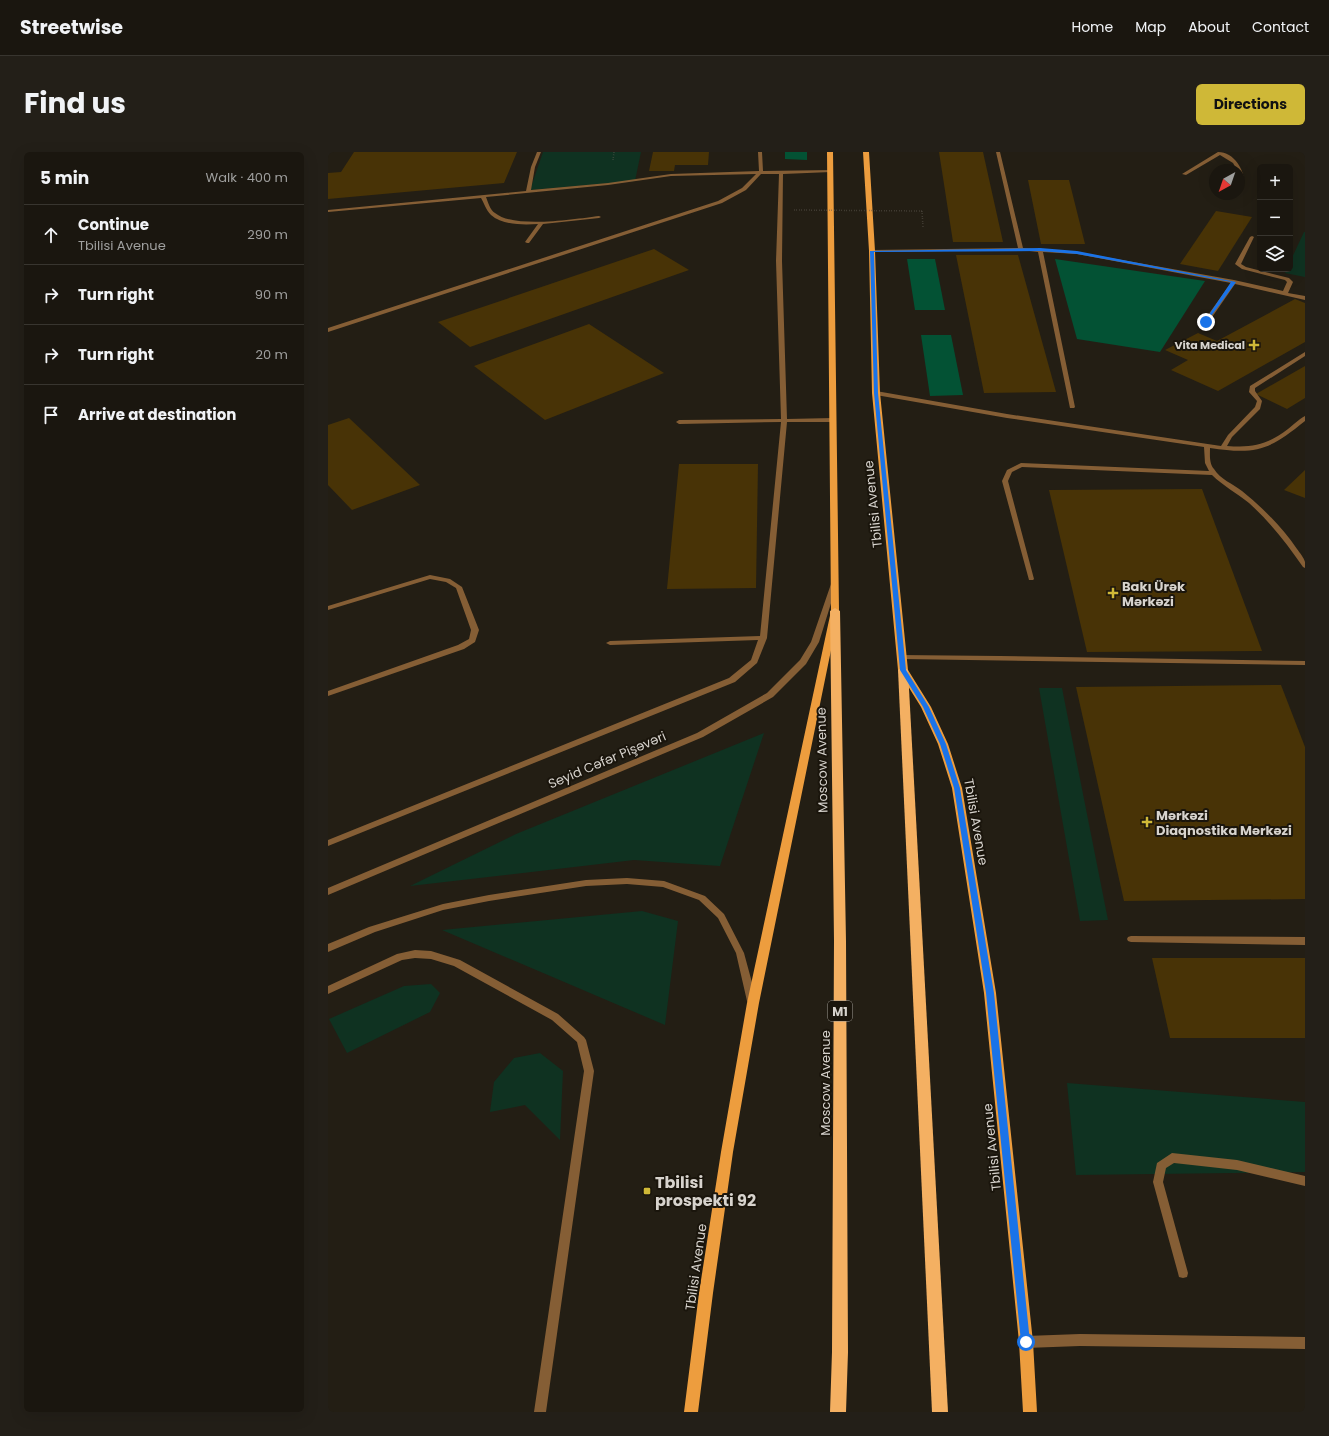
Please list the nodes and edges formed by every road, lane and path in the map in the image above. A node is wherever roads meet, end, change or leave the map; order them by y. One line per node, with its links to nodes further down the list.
1 (539, 152): 12 (street)
2 (760, 152): 9 (street)
3 (830, 152): 8 (main road, Tbilisi Avenue)
4 (866, 152): 23 (main road, Tbilisi Avenue)
5 (998, 152): 21 (street)
6 (1221, 153): 7 (street); 11 (street)
7 (1236, 164)
8 (831, 171): 10 (street); 33 (main road, Tbilisi Avenue)
9 (761, 172): 10 (street); 12 (street); 28 (street)
10 (781, 172): 34 (street)
11 (1184, 174)
12 (528, 192): 13 (street)
13 (483, 196): 15 (street); 17 (street)
14 (794, 210): 18 (path, bridge)
15 (328, 211)
16 (599, 217): 17 (street)
17 (541, 223): 20 (street)
18 (923, 232)
19 (1252, 237): 25 (street)
20 (527, 242)
21 (1021, 249): 22 (street); 23 (street)
22 (1040, 249): 24 (street); 31 (street)
23 (872, 251): 30 (main road, Tbilisi Avenue)
24 (1234, 282): 25 (street); 27 (street)
25 (1285, 294): 26 (street)
26 (1305, 298)
27 (1206, 322)
28 (328, 330)
29 (1305, 354): 37 (street)
30 (876, 393): 36 (street); 47 (main road, Tbilisi Avenue)
31 (1072, 407)
32 (1305, 418): 37 (street)
33 (833, 420): 34 (street); 41 (main road, Tbilisi Avenue)
34 (784, 421): 35 (street); 44 (street)
35 (679, 422)
36 (1207, 446): 37 (street); 38 (street)
37 (1223, 448)
38 (1214, 473): 39 (street); 40 (street)
39 (1305, 566)
40 (1031, 579)
41 (835, 582): 43 (main road, Tbilisi Avenue); 50 (street, Seyid Cəfər Pişəvəri)
42 (328, 608): 48 (street)
43 (835, 611): 55 (main road, Tbilisi Avenue); 62 (highway, Moscow Avenue / M1)
44 (763, 638): 45 (street); 49 (street)
45 (610, 643)
46 (1305, 663): 47 (street)
47 (902, 664): 58 (main road, Tbilisi Avenue); 63 (highway)
48 (328, 694)
49 (328, 843)
50 (329, 890)
51 (1131, 938): 52 (street)
52 (1305, 941)
53 (328, 948): 55 (street)
54 (328, 990): 60 (street)
55 (753, 1003): 61 (main road, Tbilisi Avenue)
56 (1305, 1181): 57 (street)
57 (1183, 1273)
58 (1026, 1342): 59 (street); 64 (main road, Tbilisi Avenue)
59 (1305, 1343)
60 (540, 1412)
61 (691, 1412)
62 (838, 1412)
63 (940, 1412)
64 (1030, 1412)

